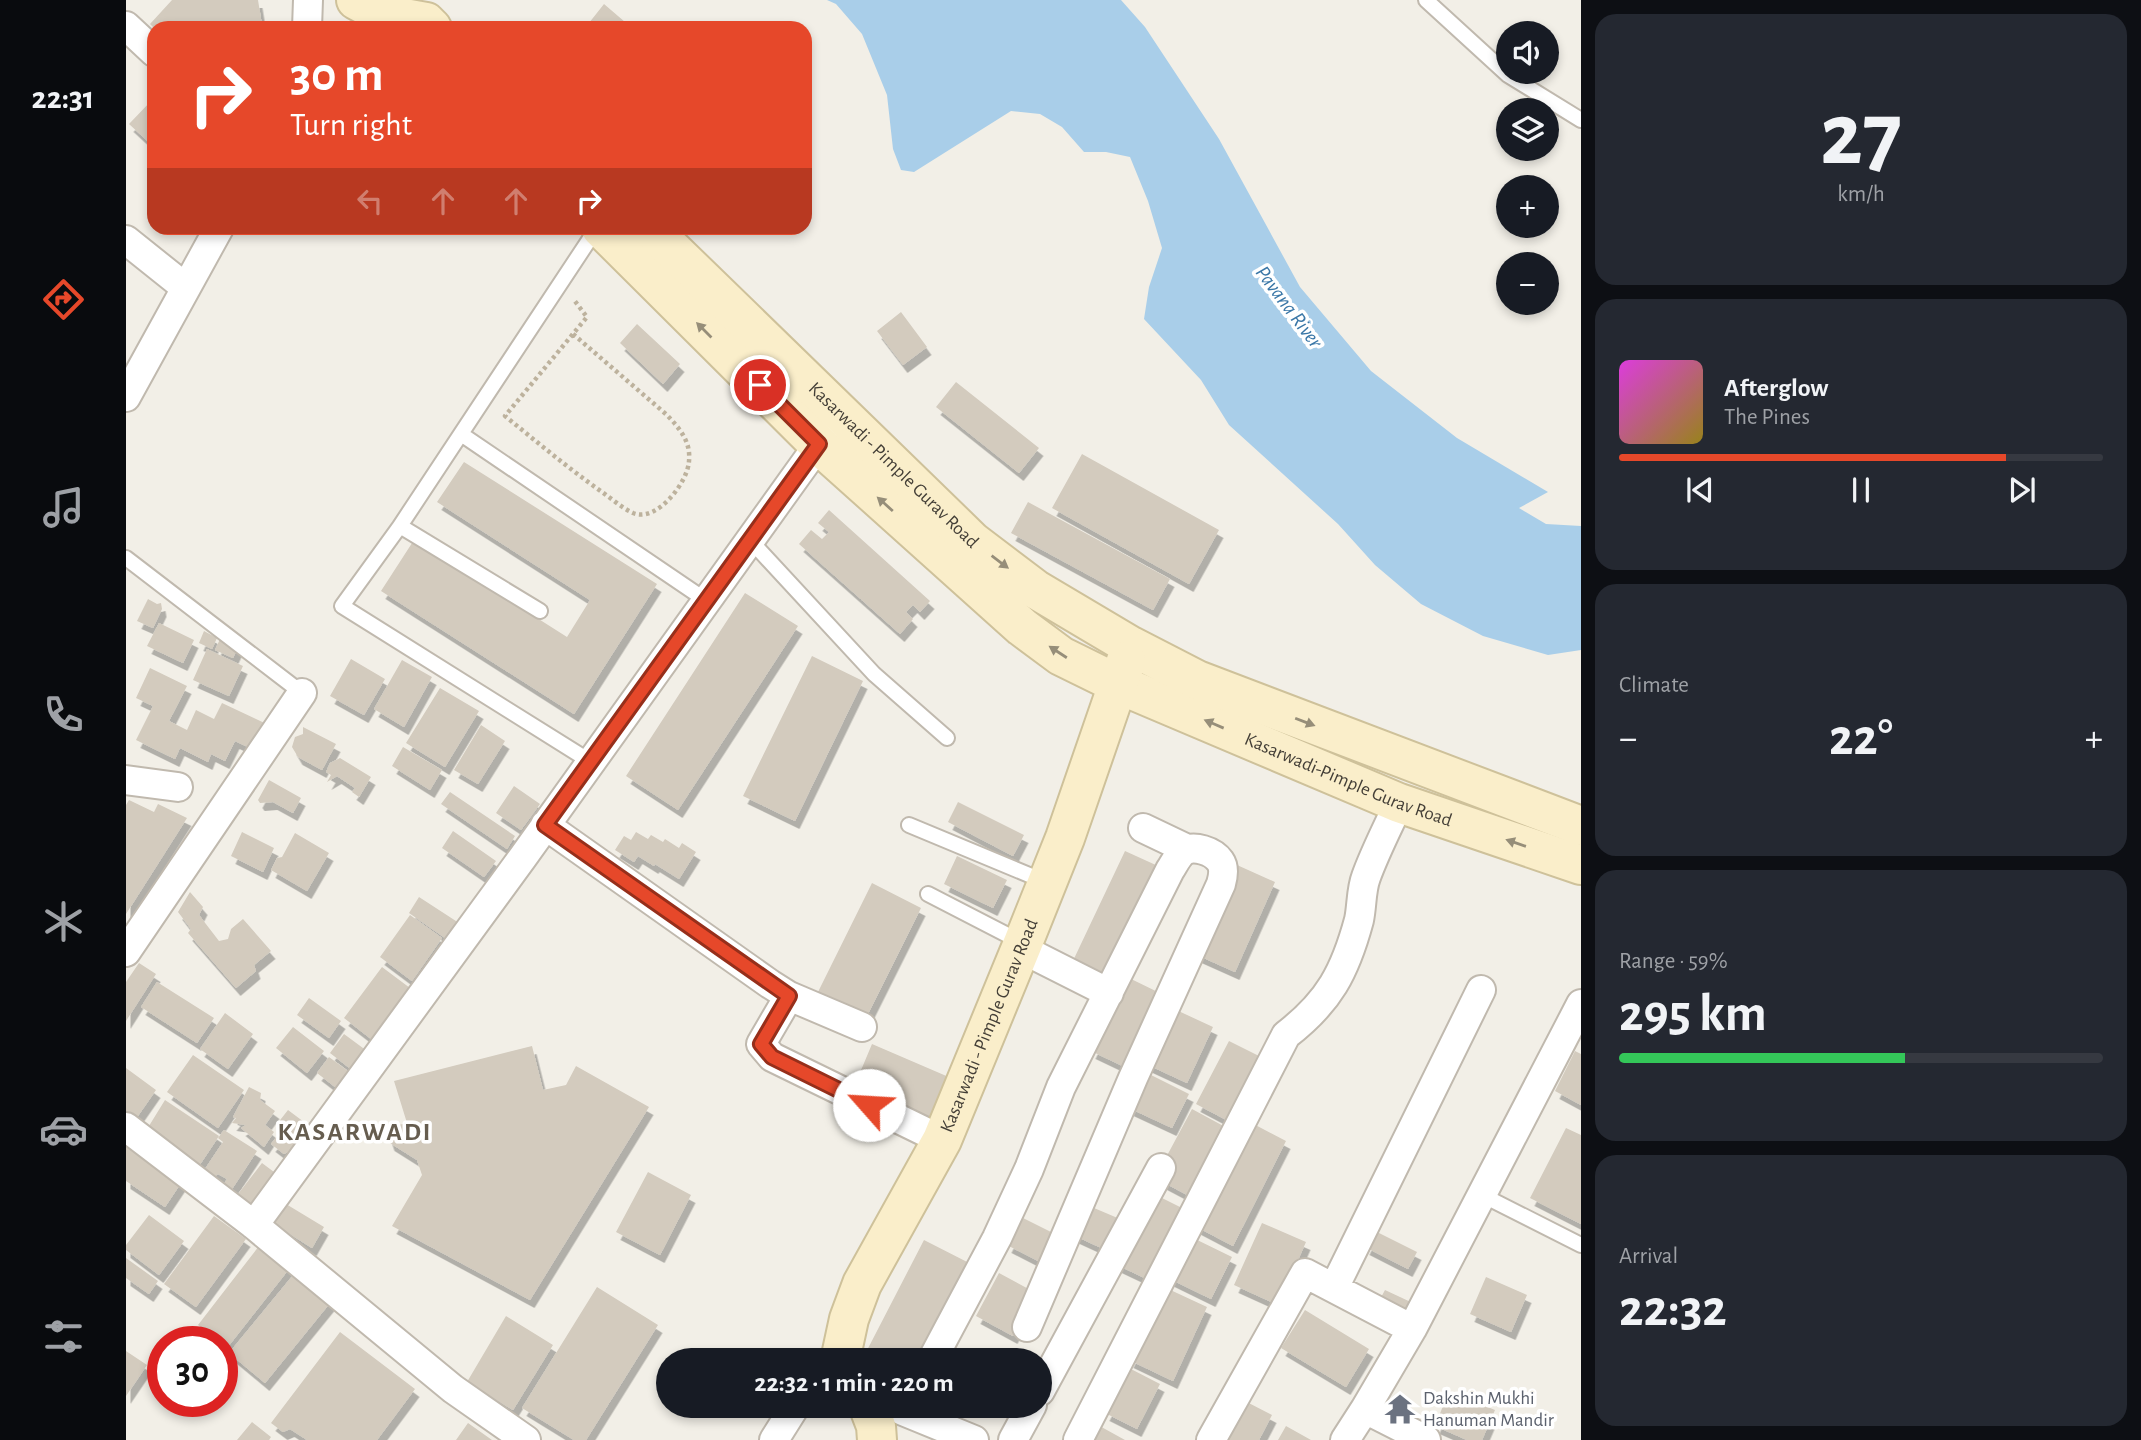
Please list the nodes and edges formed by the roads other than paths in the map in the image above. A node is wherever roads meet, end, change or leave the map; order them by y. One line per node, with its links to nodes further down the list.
1 (308, 0): 4 (street)
2 (1426, 0): 6 (lane)
3 (377, 14): 5 (street)
4 (307, 21)
5 (420, 21)
6 (1581, 120)
7 (215, 235): 12 (street)
8 (594, 235): 15 (lane)
9 (606, 235): 16 (street, Kasarwadi - Pimple Gurav Road, one-way to 9)
10 (657, 235): 14 (street, Kasarwadi - Pimple Gurav Road)
11 (126, 240): 12 (street)
12 (186, 288): 13 (street)
13 (130, 381)
14 (842, 413): 16 (street); 22 (street, Kasarwadi - Pimple Gurav Road, one-way to 22)
15 (461, 434): 17 (lane); 20 (lane)
16 (819, 444): 18 (street); 23 (street, Kasarwadi - Pimple Gurav Road, one-way to 16)
17 (400, 526): 21 (lane); 26 (lane)
18 (750, 540): 20 (street); 25 (lane)
19 (126, 558): 24 (lane)
20 (707, 601): 26 (street)
21 (540, 611)
22 (1131, 646): 23 (street, Kasarwadi - Pimple Gurav Road); 32 (street, Kasarwadi-Pimple Gurav Road, one-way to 32)
23 (1118, 684): 29 (street, Kasarwadi-Pimple Gurav Road, one-way to 23); 36 (street, Kasarwadi - Pimple Gurav Road)
24 (302, 693): 39 (street)
25 (947, 738)
26 (591, 762): 31 (street)
27 (126, 780): 28 (street)
28 (177, 787)
29 (1399, 803): 35 (street, Kasarwadi-Pimple Gurav Road, one-way to 29); 69 (street)
30 (909, 824): 36 (lane)
31 (545, 825): 42 (street); 49 (street)
32 (1581, 826)
33 (1143, 828): 34 (street)
34 (1186, 849): 41 (street); 52 (street)
35 (1581, 865)
36 (1047, 883): 38 (street, Kasarwadi - Pimple Gurav Road)
37 (928, 894): 38 (lane)
38 (1022, 946): 41 (street); 46 (street, Kasarwadi - Pimple Gurav Road)
39 (126, 952)
40 (1481, 990): 51 (street)
41 (1109, 993): 55 (street)
42 (789, 996): 44 (street); 46 (street)
43 (1581, 1004): 48 (street)
44 (862, 1027)
45 (126, 1127): 49 (street)
46 (942, 1140): 54 (street, Kasarwadi - Pimple Gurav Road)
47 (1161, 1168): 56 (street)
48 (1482, 1195): 50 (lane); 53 (street)
49 (254, 1225): 63 (street)
50 (1581, 1245)
51 (1334, 1288): 53 (street); 70 (street)
52 (1027, 1327)
53 (1412, 1329): 57 (street)
54 (843, 1348)
55 (938, 1348)
56 (1052, 1369)
57 (1366, 1409): 71 (street); 72 (street)
58 (788, 1418): 64 (street)
59 (883, 1418): 65 (street)
60 (890, 1418): 66 (street)
61 (919, 1418): 67 (street)
62 (1025, 1418): 68 (street)
63 (526, 1440)
64 (774, 1440)
65 (877, 1440)
66 (886, 1440)
67 (974, 1440)
68 (1013, 1440)
69 (1078, 1440)
70 (1211, 1440)
71 (1345, 1440)
72 (1426, 1440)

